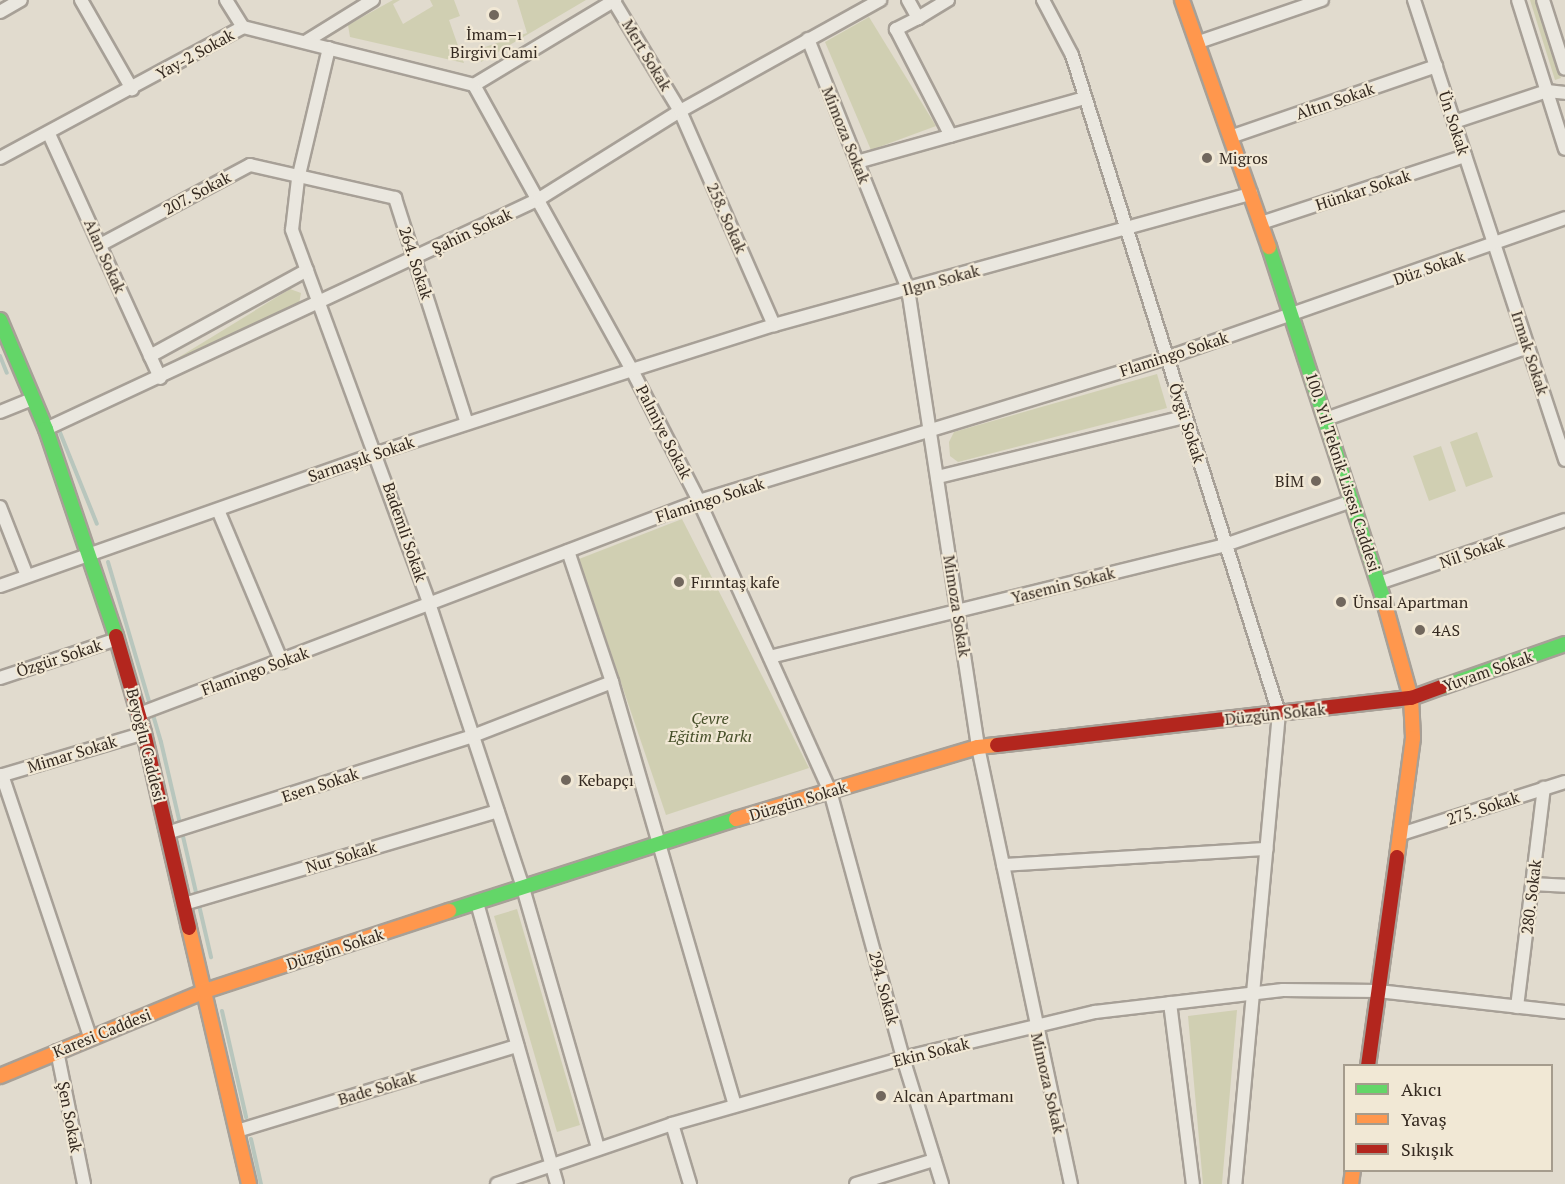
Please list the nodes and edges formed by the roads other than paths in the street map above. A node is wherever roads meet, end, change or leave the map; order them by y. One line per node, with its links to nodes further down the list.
1 (21, 0): 15 (street)
2 (81, 0): 25 (street)
3 (226, 0): 17 (street)
4 (374, 0): 19 (street)
5 (614, 0): 24 (street); 29 (street, Mert Sokak)
6 (880, 0): 18 (street, Şahin Sokak)
7 (908, 0): 16 (street)
8 (948, 0): 16 (street)
9 (1043, 0): 28 (street, Övgü Sokak)
10 (1182, 0): 20 (main road, 100. Yıl Teknik Lisesi Caddesi)
11 (1322, 0): 20 (street)
12 (1414, 0): 22 (street, Ün Sokak)
13 (1518, 0): 26 (street)
14 (1543, 0): 23 (street)
15 (5, 6)
16 (918, 18): 32 (street)
17 (243, 27): 19 (street, Yay-2 Sokak); 25 (street, Yay-2 Sokak)
18 (807, 39): 29 (street, Şahin Sokak); 37 (street, Mimoza Sokak)
19 (305, 42): 21 (street, Yay-2 Sokak)
20 (1199, 42): 33 (main road, 100. Yıl Teknik Lisesi Caddesi)
21 (329, 48): 24 (street, Yay-2 Sokak); 38 (street, Bademli Sokak)
22 (1436, 66): 30 (street, Ün Sokak); 33 (street, Altın Sokak)
23 (1565, 69)
24 (474, 86): 40 (street, Palmiye Sokak)
25 (132, 89): 31 (street, Yay-2 Sokak)
26 (1547, 92): 27 (street); 30 (street); 34 (street)
27 (1565, 93)
28 (1085, 98): 32 (street); 43 (street, Övgü Sokak)
29 (680, 111): 40 (street, Şahin Sokak); 52 (street, 258. Sokak)
30 (1454, 122): 35 (street, Ün Sokak)
31 (49, 134): 36 (street, Yay-2 Sokak); 44 (street, Alan Sokak)
32 (951, 136): 37 (street)
33 (1233, 136): 39 (main road, 100. Yıl Teknik Lisesi Caddesi)
34 (1565, 149)
35 (1465, 156): 42 (street, Hünkar Sokak); 45 (street, Ün Sokak)
36 (0, 158)
37 (857, 162): 48 (street, Mimoza Sokak)
38 (298, 178): 44 (street, 207. Sokak); 46 (street, 264. Sokak); 47 (street, Bademli Sokak)
39 (1251, 194): 42 (main road, 100. Yıl Teknik Lisesi Caddesi); 43 (street, Ilgın Sokak)
40 (539, 199): 46 (street, Şahin Sokak); 56 (street, Palmiye Sokak)
41 (1565, 218): 45 (street, Düz Sokak)
42 (1261, 223): 50 (main road, 100. Yıl Teknik Lisesi Caddesi)
43 (1124, 230): 48 (street, Ilgın Sokak); 55 (street, Övgü Sokak)
44 (100, 245): 54 (street, Alan Sokak)
45 (1494, 246): 50 (street, Düz Sokak); 53 (street, Irmak Sokak)
46 (414, 258): 49 (street, Şahin Sokak); 62 (street, 264. Sokak)
47 (307, 270): 49 (street, Bademli Sokak); 54 (street)
48 (908, 289): 52 (street, Ilgın Sokak); 64 (street, Mimoza Sokak)
49 (319, 300): 57 (street, Şahin Sokak); 66 (street, Bademli Sokak)
50 (1292, 316): 55 (street, Flamingo Sokak); 61 (main road, 100. Yıl Teknik Lisesi Caddesi)
51 (0, 320): 58 (main road, Beyoğlu Caddesi)
52 (774, 326): 56 (street, Ilgın Sokak)
53 (1528, 348): 61 (street); 65 (street, Irmak Sokak)
54 (150, 356): 57 (street, Alan Sokak)
55 (1166, 358): 60 (street, Övgü Sokak); 64 (street, Flamingo Sokak)
56 (632, 370): 62 (street, Sarmaşık Sokak); 69 (street, Palmiye Sokak)
57 (160, 378): 63 (street, Şahin Sokak)
58 (33, 399): 59 (street); 63 (main road, Beyoğlu Caddesi)
59 (0, 412)
60 (1185, 417): 68 (street); 74 (street, Övgü Sokak)
61 (1326, 419): 70 (main road, 100. Yıl Teknik Lisesi Caddesi)
62 (467, 423): 66 (street, Sarmaşık Sokak)
63 (46, 429): 76 (main road, Beyoğlu Caddesi)
64 (931, 431): 68 (street, Mimoza Sokak); 69 (street, Flamingo Sokak)
65 (1562, 440): 67 (street, Irmak Sokak)
66 (377, 453): 72 (street, Sarmaşık Sokak); 80 (street, Bademli Sokak)
67 (1565, 460)
68 (938, 477): 81 (street, Mimoza Sokak)
69 (699, 501): 75 (street, Flamingo Sokak); 84 (street, Palmiye Sokak)
70 (1352, 501): 74 (street, Yasemin Sokak); 78 (main road, 100. Yıl Teknik Lisesi Caddesi)
71 (0, 507): 77 (street)
72 (218, 510): 76 (street, Sarmaşık Sokak); 85 (street)
73 (1565, 520): 78 (street, Nil Sokak)
74 (1225, 545): 81 (street, Yasemin Sokak); 90 (street, Övgü Sokak)
75 (568, 551): 80 (street, Flamingo Sokak); 87 (street)
76 (92, 555): 77 (street, Sarmaşık Sokak); 82 (main road, Beyoğlu Caddesi)
77 (27, 576): 79 (street, Sarmaşık Sokak)
78 (1378, 583): 88 (main road, 100. Yıl Teknik Lisesi Caddesi)
79 (0, 586)
80 (429, 603): 85 (street, Flamingo Sokak); 92 (street, Bademli Sokak)
81 (958, 611): 84 (street, Yasemin Sokak); 93 (street, Mimoza Sokak)
82 (117, 639): 86 (street, Özgür Sokak); 89 (main road, Beyoğlu Caddesi)
83 (1564, 648): 88 (main road, Yuvam Sokak)
84 (770, 657): 97 (street, Palmiye Sokak)
85 (282, 662): 89 (street, Flamingo Sokak)
86 (0, 678)
87 (612, 682): 92 (street, Esen Sokak); 101 (street)
88 (1411, 698): 90 (main road, Düzgün Sokak); 100 (main road, 100. Yıl Teknik Lisesi Caddesi)
89 (142, 713): 91 (main road, Beyoğlu Caddesi)
90 (1279, 713): 93 (main road, Düzgün Sokak); 102 (street)
91 (144, 733): 94 (street, Mimar Sokak); 99 (main road, Beyoğlu Caddesi)
92 (473, 736): 98 (street, Bademli Sokak); 99 (street, Esen Sokak)
93 (978, 747): 97 (main road, Düzgün Sokak); 103 (street, Mimoza Sokak)
94 (1, 776): 116 (street)
95 (1565, 782): 96 (street, 275. Sokak)
96 (1544, 788): 100 (street, 275. Sokak); 104 (street, 280. Sokak)
97 (830, 791): 101 (main road, Düzgün Sokak); 119 (street, 294. Sokak)
98 (498, 811): 106 (street, Bademli Sokak); 107 (street, Nur Sokak)
99 (171, 832): 107 (main road, Beyoğlu Caddesi)
100 (1401, 834): 109 (main road, 100. Yıl Teknik Lisesi Caddesi)
101 (661, 842): 106 (main road, Düzgün Sokak); 122 (street)
102 (1267, 849): 103 (street); 111 (street)
103 (1003, 865): 115 (street, Mimoza Sokak)
104 (1532, 884): 105 (street); 113 (street, 280. Sokak)
105 (1565, 886)
106 (523, 888): 108 (main road, Düzgün Sokak); 125 (street, Bademli Sokak)
107 (188, 903): 110 (main road, Beyoğlu Caddesi)
108 (477, 903): 110 (main road, Düzgün Sokak); 117 (street)
109 (1378, 990): 111 (street, Ekin Sokak); 113 (street, Ekin Sokak); 120 (main road, 100. Yıl Teknik Lisesi Caddesi)
110 (205, 991): 116 (main road, Karesi Caddesi); 124 (main road, Beyoğlu Caddesi)
111 (1254, 993): 112 (street, Ekin Sokak); 137 (street)
112 (1170, 1003): 115 (street, Ekin Sokak); 136 (street)
113 (1517, 1007): 114 (street, Ekin Sokak)
114 (1565, 1012)
115 (1035, 1027): 119 (street, Ekin Sokak); 135 (street, Mimoza Sokak)
116 (90, 1037): 118 (main road, Karesi Caddesi)
117 (517, 1046): 124 (street, Bade Sokak); 127 (street)
118 (57, 1051): 121 (main road, Karesi Caddesi); 128 (street, Şen Sokak)
119 (903, 1058): 122 (street, Ekin Sokak); 126 (street, 294. Sokak)
120 (1368, 1064)
121 (0, 1076)
122 (735, 1106): 123 (street, Ekin Sokak)
123 (672, 1124): 125 (street, Ekin Sokak); 132 (street)
124 (237, 1131): 129 (main road, Beyoğlu Caddesi)
125 (598, 1147): 127 (street, Ekin Sokak)
126 (934, 1160): 133 (street); 134 (street, 294. Sokak)
127 (551, 1164): 130 (street, Ekin Sokak); 131 (street)
128 (84, 1184)
129 (249, 1184)
130 (497, 1184)
131 (557, 1184)
132 (690, 1184)
133 (856, 1184)
134 (942, 1184)
135 (1071, 1184)
136 (1193, 1184)
137 (1235, 1184)

